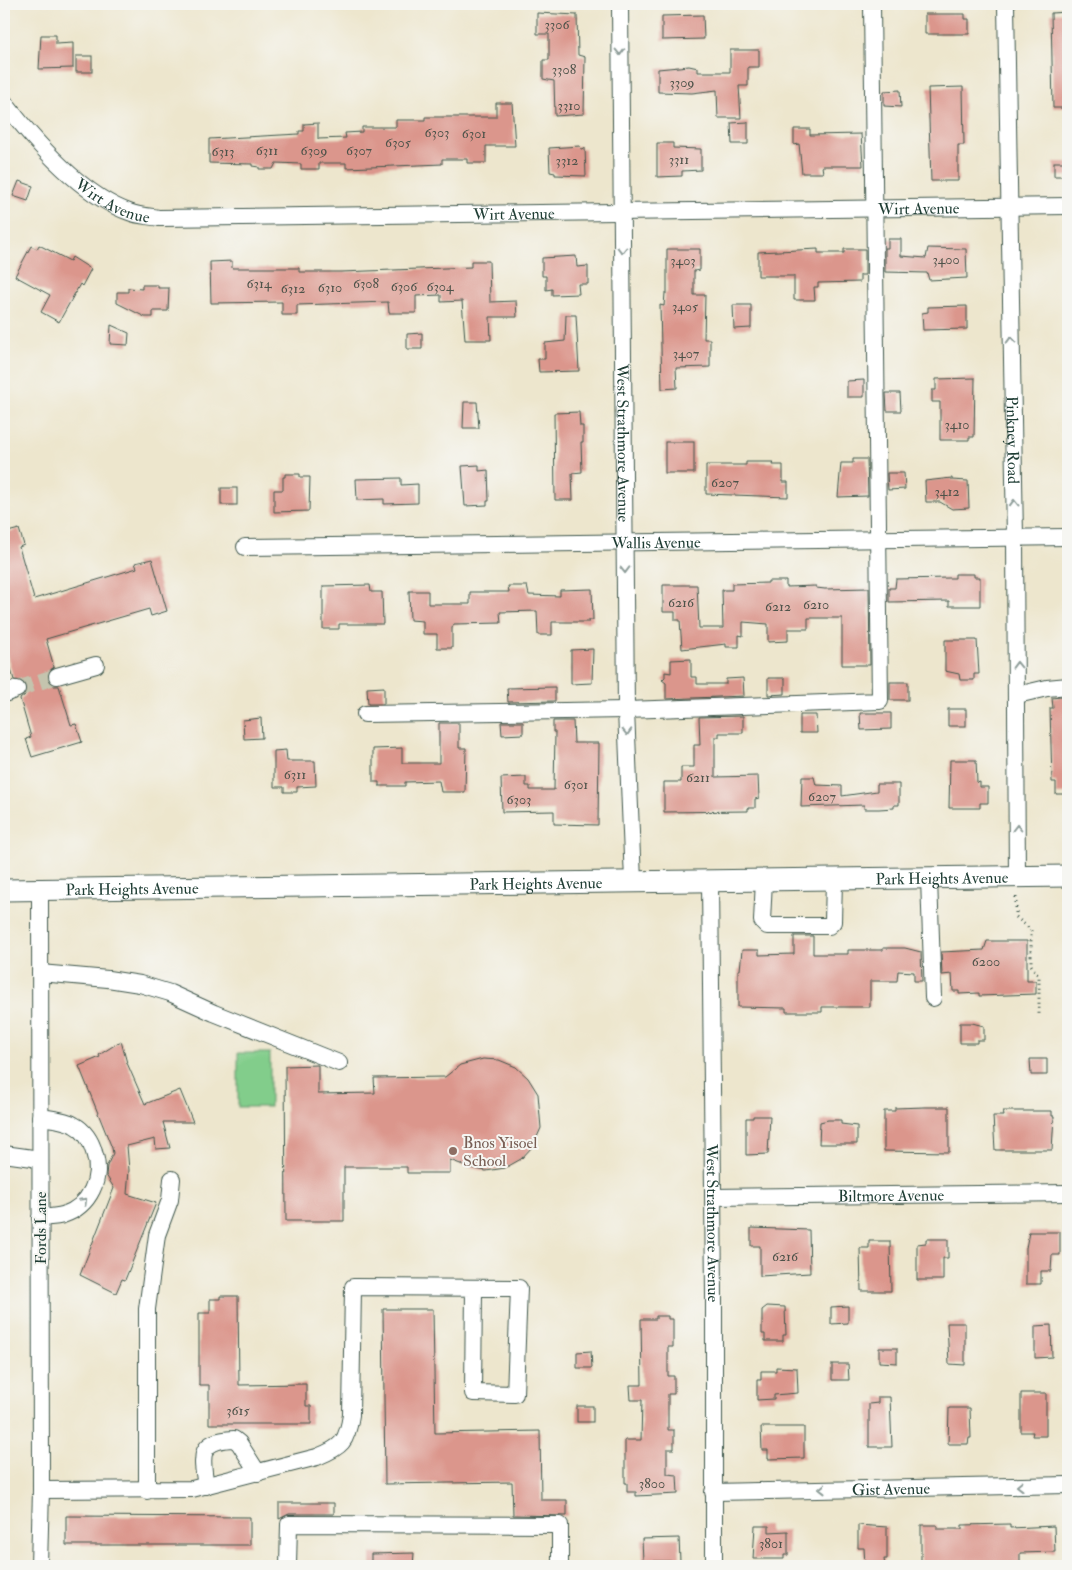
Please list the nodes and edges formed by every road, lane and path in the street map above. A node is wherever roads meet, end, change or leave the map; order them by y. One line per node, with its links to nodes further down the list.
1 (620, 4): 8 (street, West Strathmore Avenue, one-way to 8)
2 (872, 4): 7 (street)
3 (1006, 4): 6 (street, Pinkney Road)
4 (4, 102): 8 (street, Wirt Avenue)
5 (1068, 206): 6 (street, Wirt Avenue)
6 (1008, 207): 7 (street, Wirt Avenue); 10 (street, Pinkney Road, one-way to 6)
7 (874, 209): 8 (street, Wirt Avenue); 11 (street)
8 (622, 212): 12 (street, West Strathmore Avenue, one-way to 12)
9 (1068, 537): 10 (street, Wallis Avenue)
10 (1015, 538): 11 (street, Wallis Avenue); 17 (street, Pinkney Road, one-way to 10)
11 (879, 540): 12 (street, Wallis Avenue); 18 (street)
12 (624, 544): 13 (street, Wallis Avenue); 18 (street, West Strathmore Avenue, one-way to 18)
13 (245, 547)
14 (96, 665): 15 (street)
15 (57, 676)
16 (1068, 686): 17 (street)
17 (1017, 695): 26 (street, Pinkney Road, one-way to 17)
18 (626, 710): 19 (street); 24 (street, West Strathmore Avenue, one-way to 24)
19 (364, 714)
20 (1068, 876): 26 (main road, Park Heights Avenue)
21 (929, 878): 22 (main road, Park Heights Avenue); 26 (main road, Park Heights Avenue); 30 (street)
22 (834, 879): 23 (main road, Park Heights Avenue); 23 (street)
23 (764, 880): 25 (main road, Park Heights Avenue)
24 (633, 881): 25 (main road, Park Heights Avenue); 28 (main road, Park Heights Avenue)
25 (710, 881): 38 (street, West Strathmore Avenue)
26 (1016, 887): 31 (path)
27 (4, 890): 28 (main road, Park Heights Avenue)
28 (40, 890): 29 (street, Fords Lane)
29 (40, 973): 32 (street); 33 (street, Fords Lane)
30 (933, 998)
31 (1039, 1015)
32 (339, 1063)
33 (40, 1117): 35 (street, Fords Lane); 39 (street, one-way to 33)
34 (4, 1154): 35 (street)
35 (40, 1159): 39 (street, Fords Lane)
36 (172, 1179): 45 (street)
37 (1068, 1193): 38 (street, Biltmore Avenue)
38 (714, 1197): 46 (street, West Strathmore Avenue)
39 (40, 1218): 44 (street, Fords Lane)
40 (474, 1288): 40 (street); 41 (street)
41 (258, 1473): 43 (street); 43 (street)
42 (1068, 1485): 46 (street, Gist Avenue, one-way to 46)
43 (206, 1486): 45 (street)
44 (41, 1490): 45 (street); 47 (street, Fords Lane)
45 (147, 1491)
46 (713, 1492): 50 (street, West Strathmore Avenue)
47 (39, 1566)
48 (288, 1566): 49 (street)
49 (560, 1566)
50 (714, 1566)

